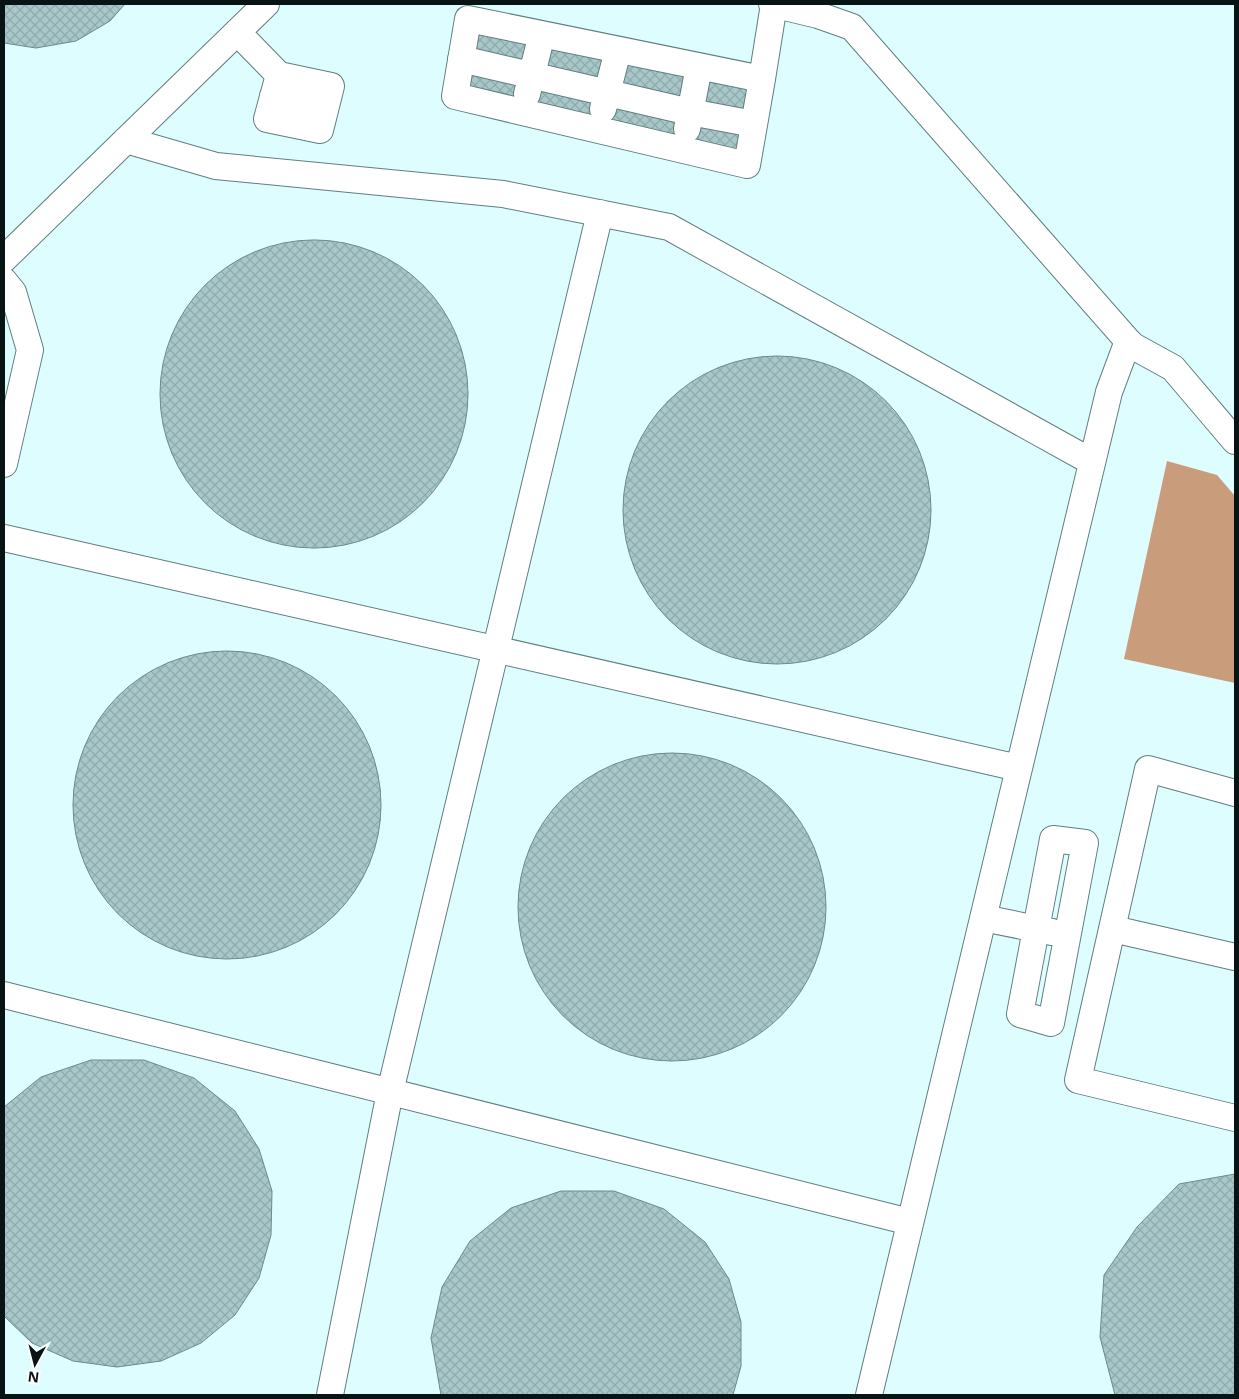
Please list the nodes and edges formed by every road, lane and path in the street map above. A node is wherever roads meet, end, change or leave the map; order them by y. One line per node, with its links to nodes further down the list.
1 (266, 4): 3 (street)
2 (773, 4): 9 (street); 22 (street)
3 (237, 32): 10 (street); 17 (street)
4 (542, 34): 5 (street); 6 (street); 8 (street)
5 (618, 50): 7 (street); 11 (street)
6 (461, 59): 8 (street); 13 (street)
7 (699, 66): 9 (street); 14 (street)
8 (531, 77): 11 (street); 13 (street)
9 (762, 79): 15 (street)
10 (276, 86): 12 (street); 12 (street)
11 (607, 94): 14 (street); 16 (street)
12 (300, 103): 12 (street)
13 (523, 112): 16 (street)
14 (690, 112): 15 (street); 18 (street)
15 (754, 124): 18 (street)
16 (598, 129): 18 (street)
17 (126, 140): 19 (street); 20 (street)
18 (682, 150)
19 (600, 213): 24 (street); 27 (street)
20 (4, 259)
21 (4, 281): 25 (street)
22 (1128, 341): 23 (street); 24 (street)
23 (1235, 441)
24 (1092, 462): 28 (street)
25 (4, 464)
26 (4, 538): 27 (street)
27 (497, 650): 28 (street); 37 (street)
28 (1019, 768): 31 (street)
29 (1235, 793): 32 (street)
30 (1067, 841): 33 (street)
31 (983, 918): 33 (street); 39 (street)
32 (1112, 929): 34 (street); 38 (street)
33 (1052, 932): 36 (street)
34 (1235, 957)
35 (4, 995): 37 (street)
36 (1034, 1018)
37 (390, 1092): 39 (street); 40 (street)
38 (1235, 1118)
39 (910, 1222): 41 (street)
40 (330, 1395)
41 (869, 1395)

